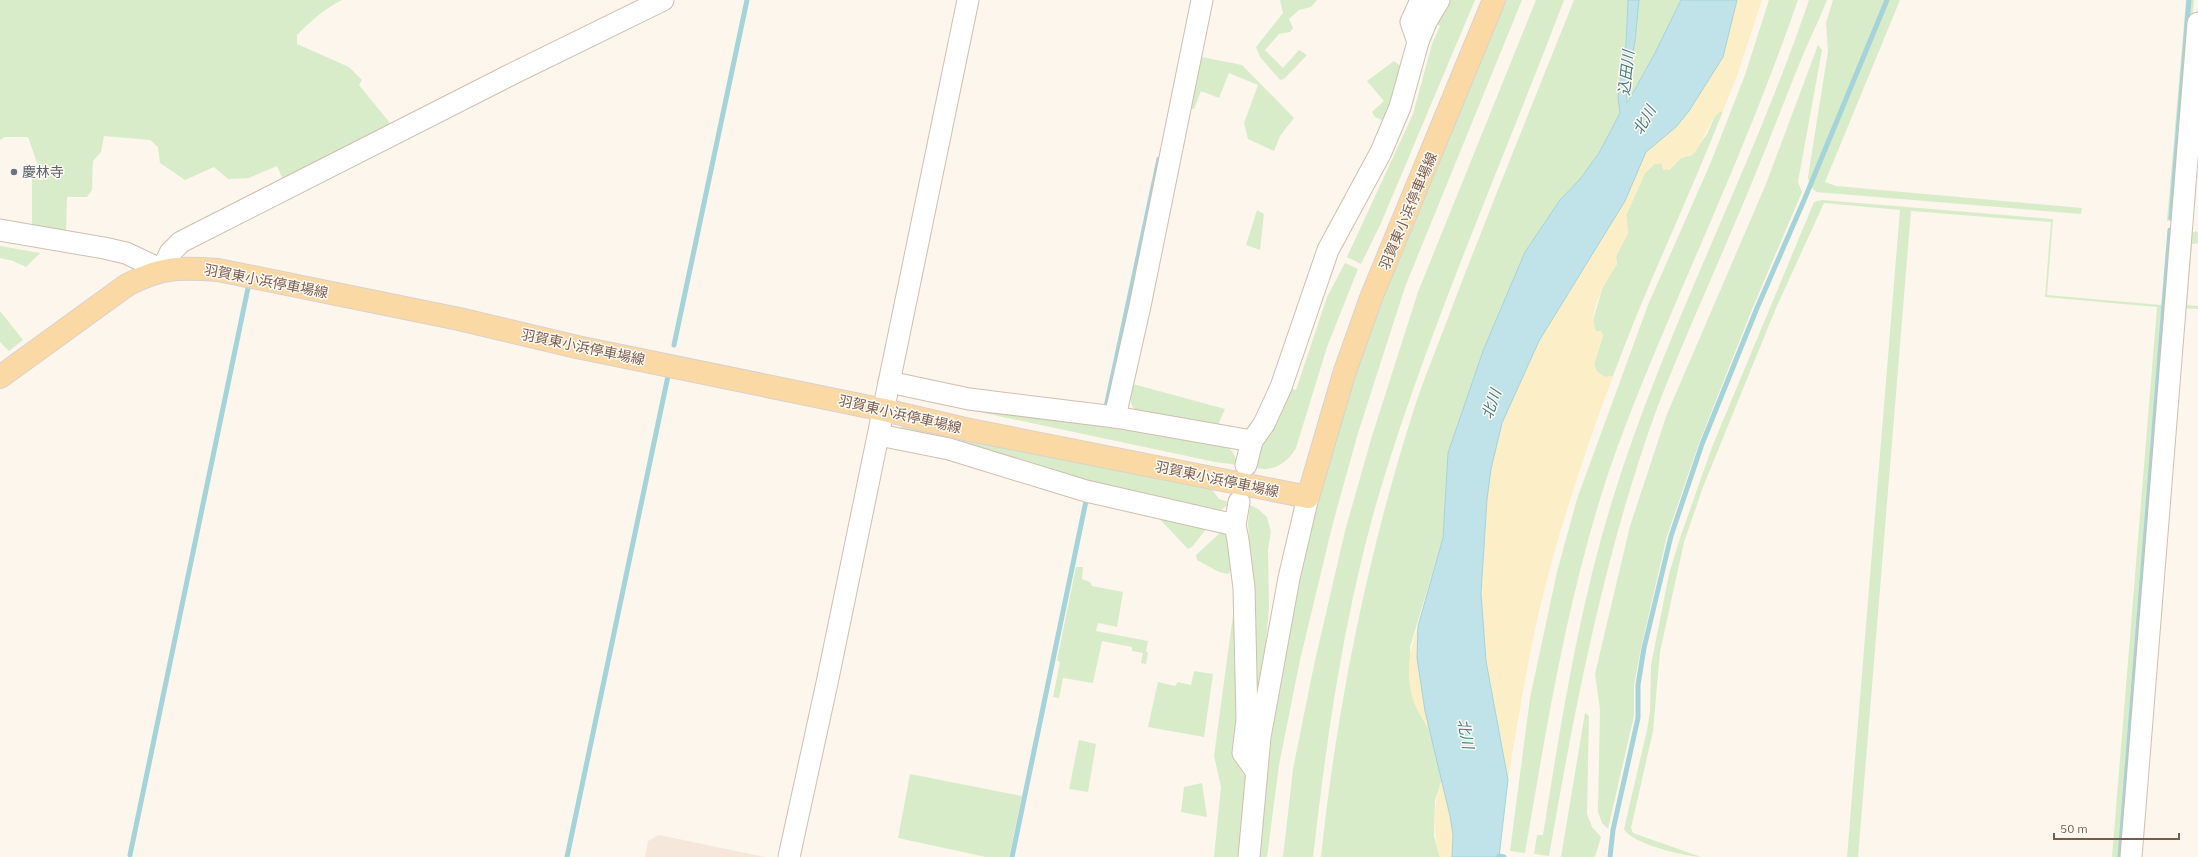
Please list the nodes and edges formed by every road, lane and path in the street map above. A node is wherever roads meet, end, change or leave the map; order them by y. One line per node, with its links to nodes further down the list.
1 (664, 0): 10 (street)
2 (968, 0): 12 (street)
3 (1202, 0): 14 (street)
4 (1421, 0): 8 (street)
5 (1439, 0): 8 (street)
6 (1494, 0): 18 (main road, 羽賀東小浜停車場線)
7 (2198, 23): 24 (street)
8 (1418, 42): 16 (street)
9 (0, 230): 10 (street)
10 (162, 270): 11 (main road, 羽賀東小浜停車場線); 13 (main road, 羽賀東小浜停車場線)
11 (0, 377)
12 (889, 382): 13 (street); 14 (street)
13 (884, 410): 15 (street); 18 (main road, 羽賀東小浜停車場線)
14 (1115, 417): 16 (street)
15 (878, 435): 20 (street); 22 (street)
16 (1252, 441): 17 (street)
17 (1246, 464)
18 (1308, 498): 21 (street)
19 (1239, 502): 20 (street)
20 (1235, 525): 21 (street)
21 (1256, 771): 23 (street)
22 (789, 857)
23 (1249, 857)
24 (2131, 857)

